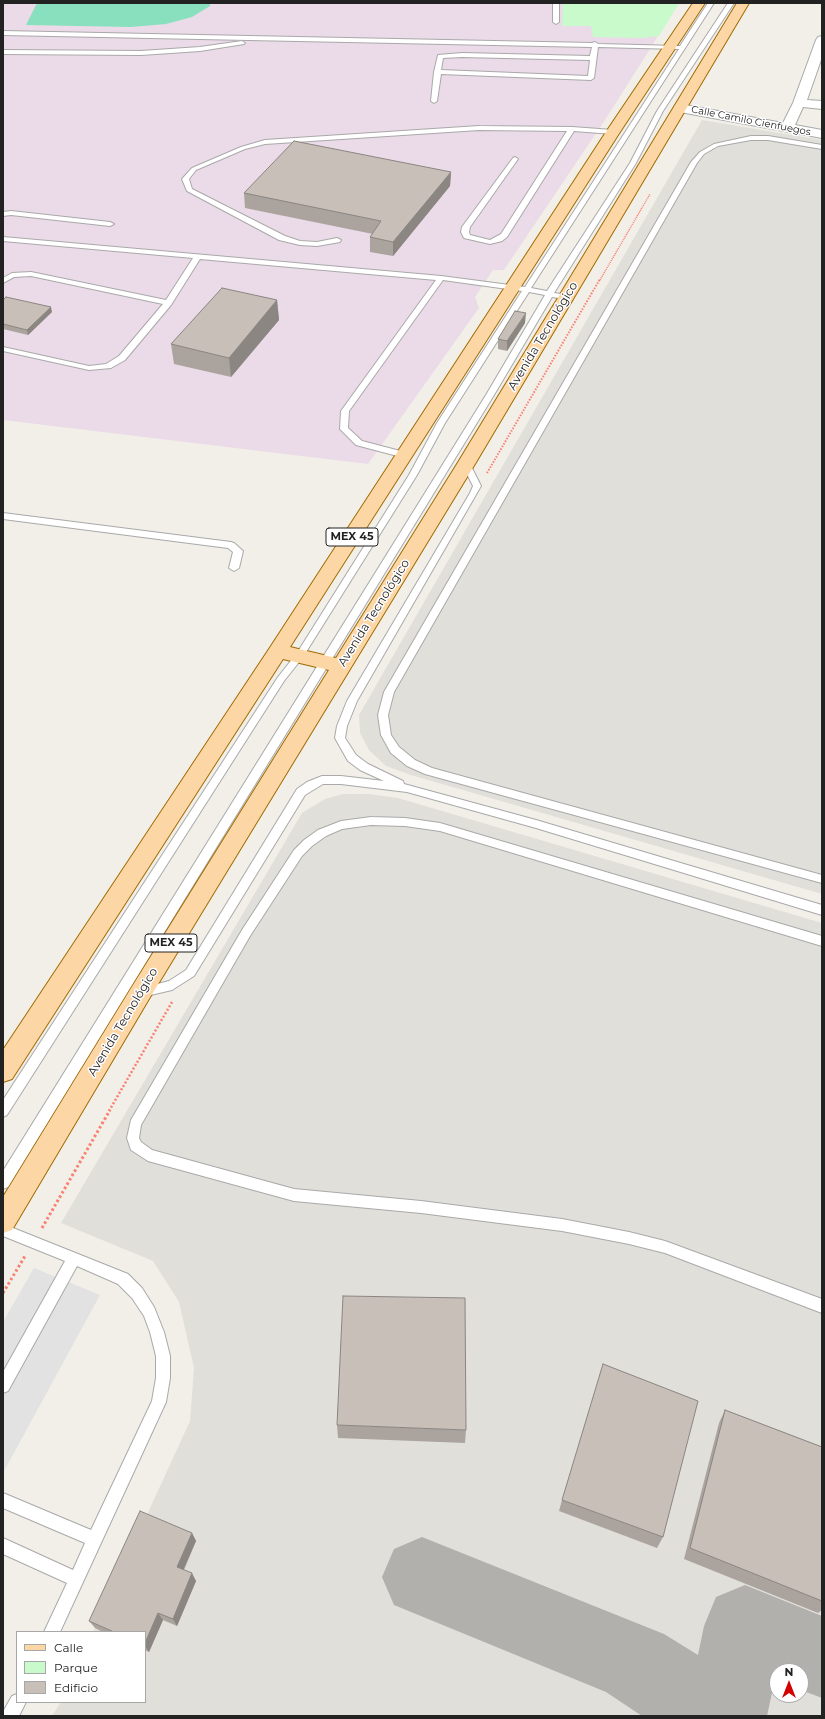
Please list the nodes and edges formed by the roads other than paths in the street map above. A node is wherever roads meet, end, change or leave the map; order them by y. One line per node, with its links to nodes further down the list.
1 (556, 3): 6 (lane)
2 (699, 3): 11 (main road, Avenida Tecnológico / MEX 45)
3 (711, 3): 11 (lane)
4 (731, 3): 11 (lane)
5 (743, 3): 11 (main road, Avenida Tecnológico / MEX 45)
6 (556, 22)
7 (3, 33): 8 (lane)
8 (273, 38): 10 (lane); 12 (lane)
9 (822, 40): 16 (street)
10 (595, 44): 11 (lane); 13 (lane)
11 (692, 48): 18 (main road, Avenida Tecnológico / MEX 45); 21 (main road, Avenida Tecnológico / MEX 45); 32 (lane); 33 (lane)
12 (3, 52)
13 (593, 58): 14 (lane); 14 (lane)
14 (437, 72): 15 (lane)
15 (434, 101)
16 (799, 103): 17 (street); 19 (street)
17 (822, 105)
18 (680, 108): 19 (street, Calle Camilo Cienfuegos); 34 (main road, Avenida Tecnológico / MEX 45)
19 (787, 128): 22 (street, Calle Camilo Cienfuegos)
20 (572, 129): 21 (lane); 24 (lane); 28 (lane)
21 (613, 132): 32 (main road, Avenida Tecnológico / MEX 45)
22 (822, 134)
23 (822, 147): 45 (lane)
24 (515, 159)
25 (3, 214): 26 (lane)
26 (110, 224)
27 (3, 239): 29 (lane)
28 (337, 240)
29 (198, 256): 30 (lane); 35 (lane)
30 (441, 278): 32 (lane); 37 (lane)
31 (3, 281): 35 (lane)
32 (520, 288): 33 (lane); 37 (main road, Avenida Tecnológico / MEX 45); 42 (lane)
33 (550, 294): 34 (lane); 43 (lane)
34 (566, 297): 38 (main road, Avenida Tecnológico / MEX 45)
35 (168, 303): 36 (lane)
36 (3, 349)
37 (405, 455): 41 (main road, Avenida Tecnológico / MEX 45)
38 (466, 464): 43 (main road, Avenida Tecnológico / MEX 45); 44 (lane)
39 (3, 516): 40 (lane)
40 (234, 568)
41 (278, 651): 42 (main road); 49 (main road, Avenida Tecnológico / MEX 45)
42 (300, 655): 43 (main road); 50 (lane)
43 (333, 664): 48 (main road, Avenida Tecnológico / MEX 45); 51 (lane)
44 (407, 788): 46 (lane); 48 (lane)
45 (822, 880)
46 (822, 910)
47 (822, 941): 55 (lane)
48 (141, 992): 52 (main road, Avenida Tecnológico / MEX 45)
49 (3, 1071)
50 (3, 1111)
51 (3, 1183)
52 (3, 1222)
53 (3, 1230): 54 (lane)
54 (74, 1258): 56 (lane); 58 (lane)
55 (822, 1306)
56 (3, 1386)
57 (3, 1500): 58 (lane)
58 (96, 1540): 60 (lane)
59 (3, 1546): 60 (lane)
60 (77, 1580): 61 (lane)
61 (52, 1631)
62 (17, 1703): 63 (lane)
63 (10, 1716)

